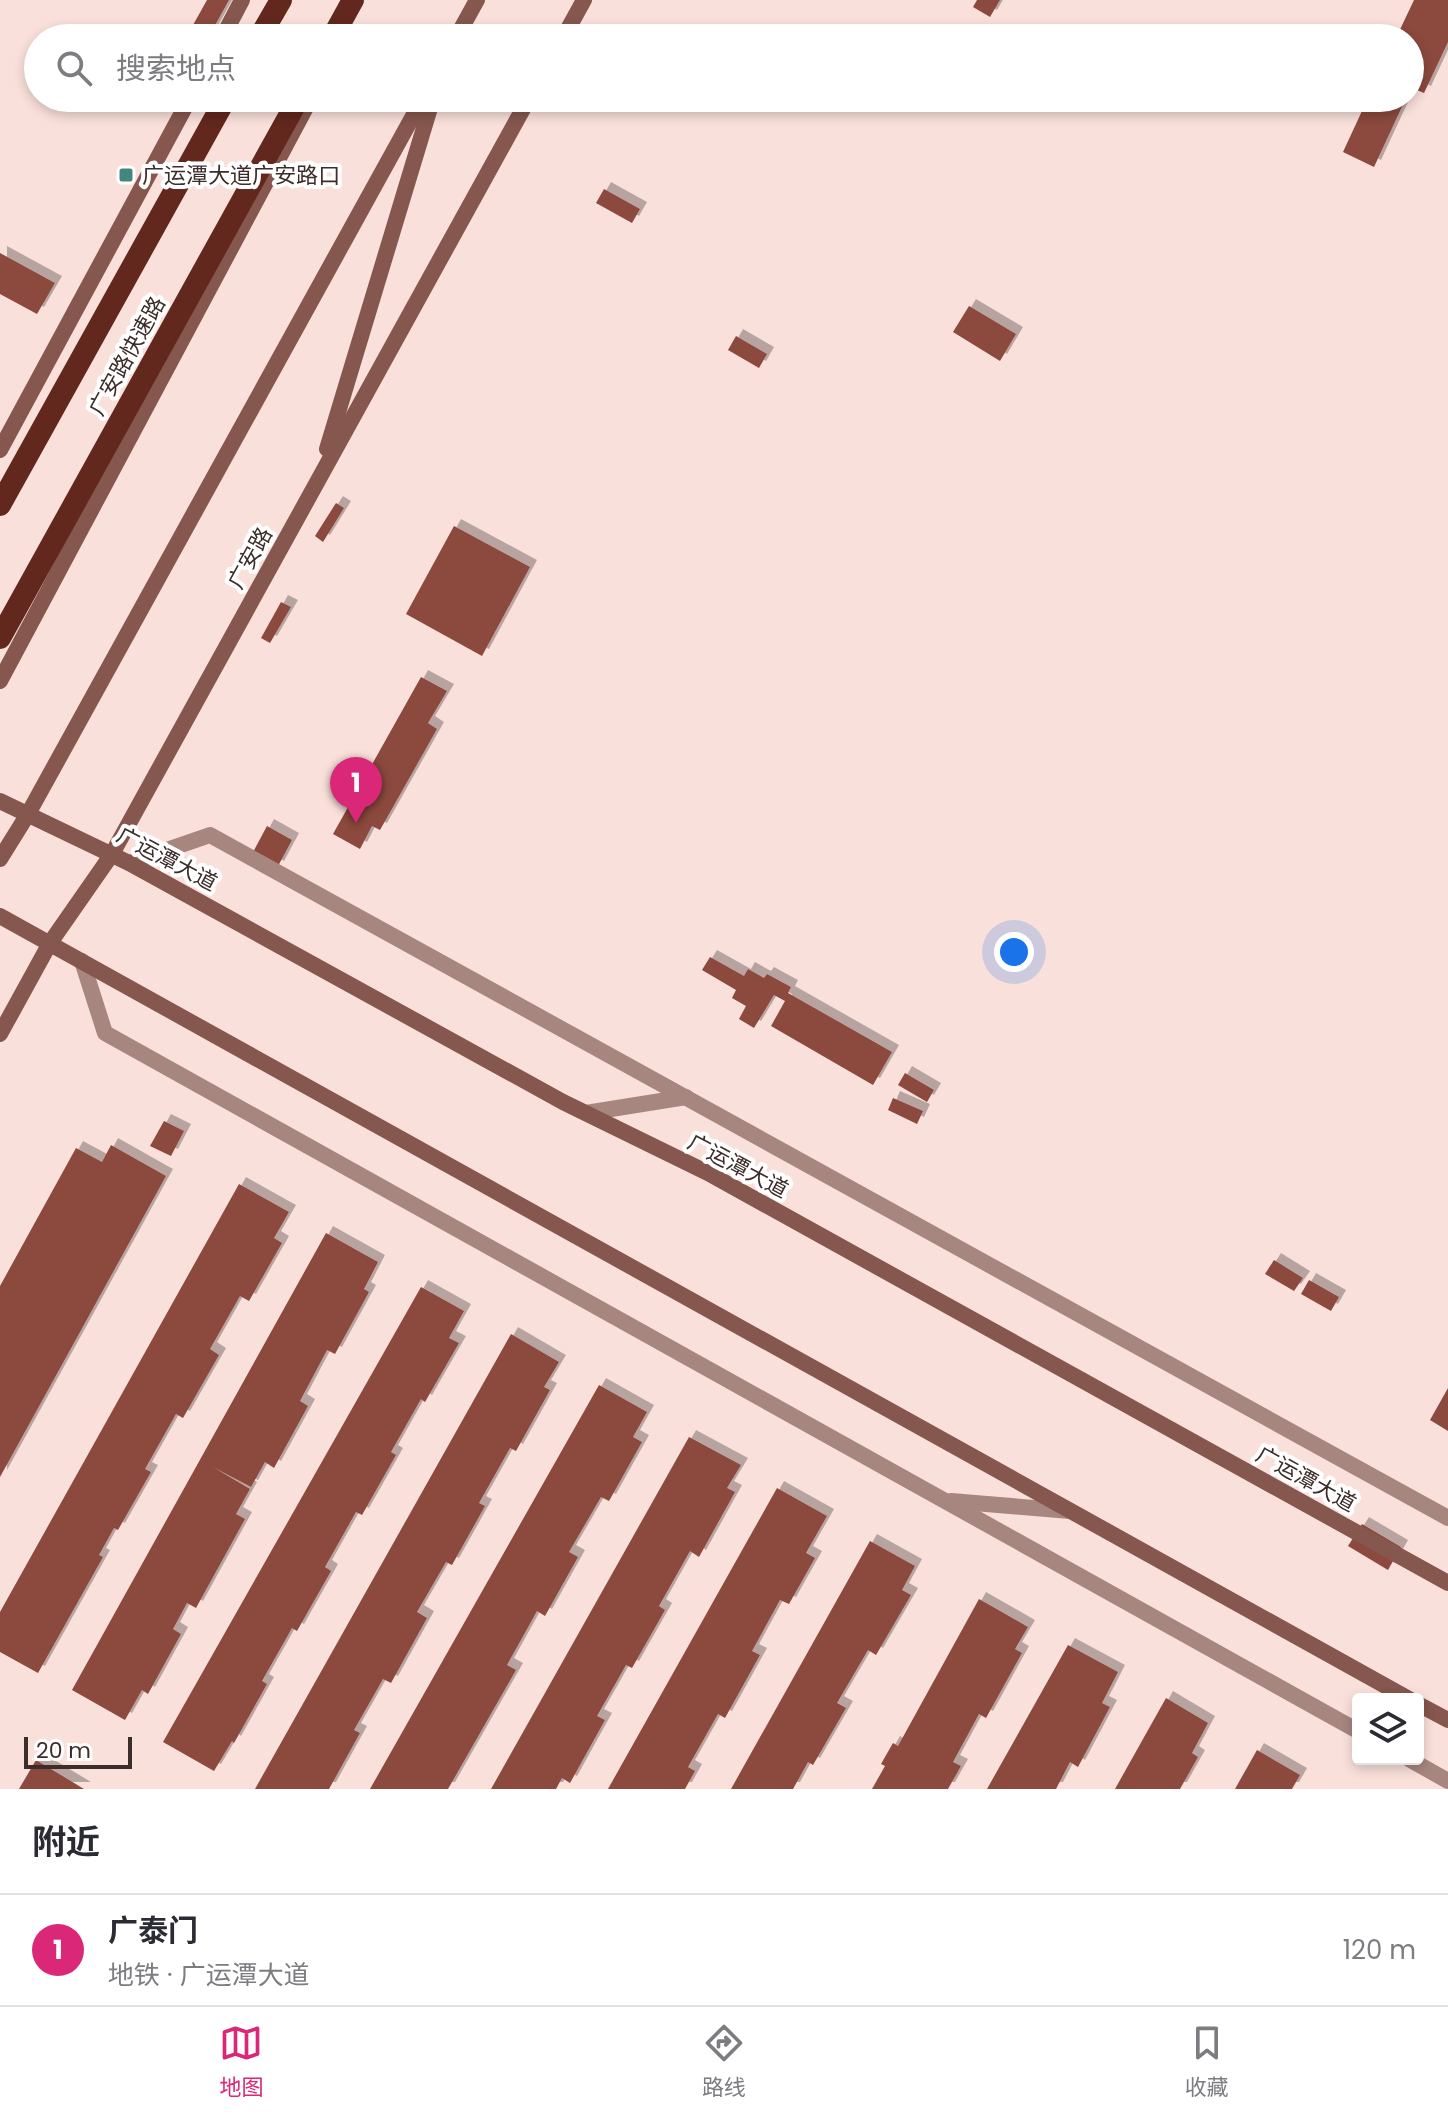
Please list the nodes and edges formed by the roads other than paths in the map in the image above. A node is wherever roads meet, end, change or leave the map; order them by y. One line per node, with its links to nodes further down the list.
1 (242, 0): 7 (main road)
2 (281, 0): 8 (highway)
3 (353, 0): 9 (highway)
4 (363, 0): 10 (main road)
5 (477, 0): 11 (main road)
6 (584, 0): 12 (main road)
7 (229, 24)
8 (267, 24)
9 (340, 24)
10 (350, 24)
11 (464, 24)
12 (571, 24)
13 (182, 112): 20 (main road)
14 (218, 112): 22 (highway, 广安路快速路)
15 (291, 112): 23 (highway, 广安路快速路)
16 (304, 112): 24 (main road)
17 (415, 112): 26 (main road)
18 (429, 112): 21 (main road)
19 (521, 112): 21 (main road, 广安路)
20 (0, 450)
21 (318, 481): 27 (main road, 广安路)
22 (0, 505)
23 (0, 638)
24 (0, 681)
25 (0, 801): 26 (main road, 广运潭大道)
26 (28, 814): 27 (main road, 广运潭大道); 28 (main road)
27 (112, 854): 29 (main road, 广运潭大道); 31 (main road, 广安路)
28 (0, 859)
29 (129, 863): 34 (street); 35 (main road, 广运潭大道)
30 (0, 916): 31 (main road)
31 (50, 943): 32 (main road); 33 (main road, 广安路)
32 (82, 961): 36 (street); 37 (main road)
33 (0, 1034)
34 (686, 1097): 35 (street); 38 (street)
35 (586, 1113): 39 (main road, 广运潭大道)
36 (946, 1501): 37 (street); 43 (street)
37 (1070, 1511): 40 (main road)
38 (1448, 1518)
39 (1448, 1583)
40 (1398, 1693)
41 (1424, 1707): 42 (main road)
42 (1448, 1720)
43 (1352, 1728)
44 (1420, 1765): 45 (street)
45 (1448, 1781)

